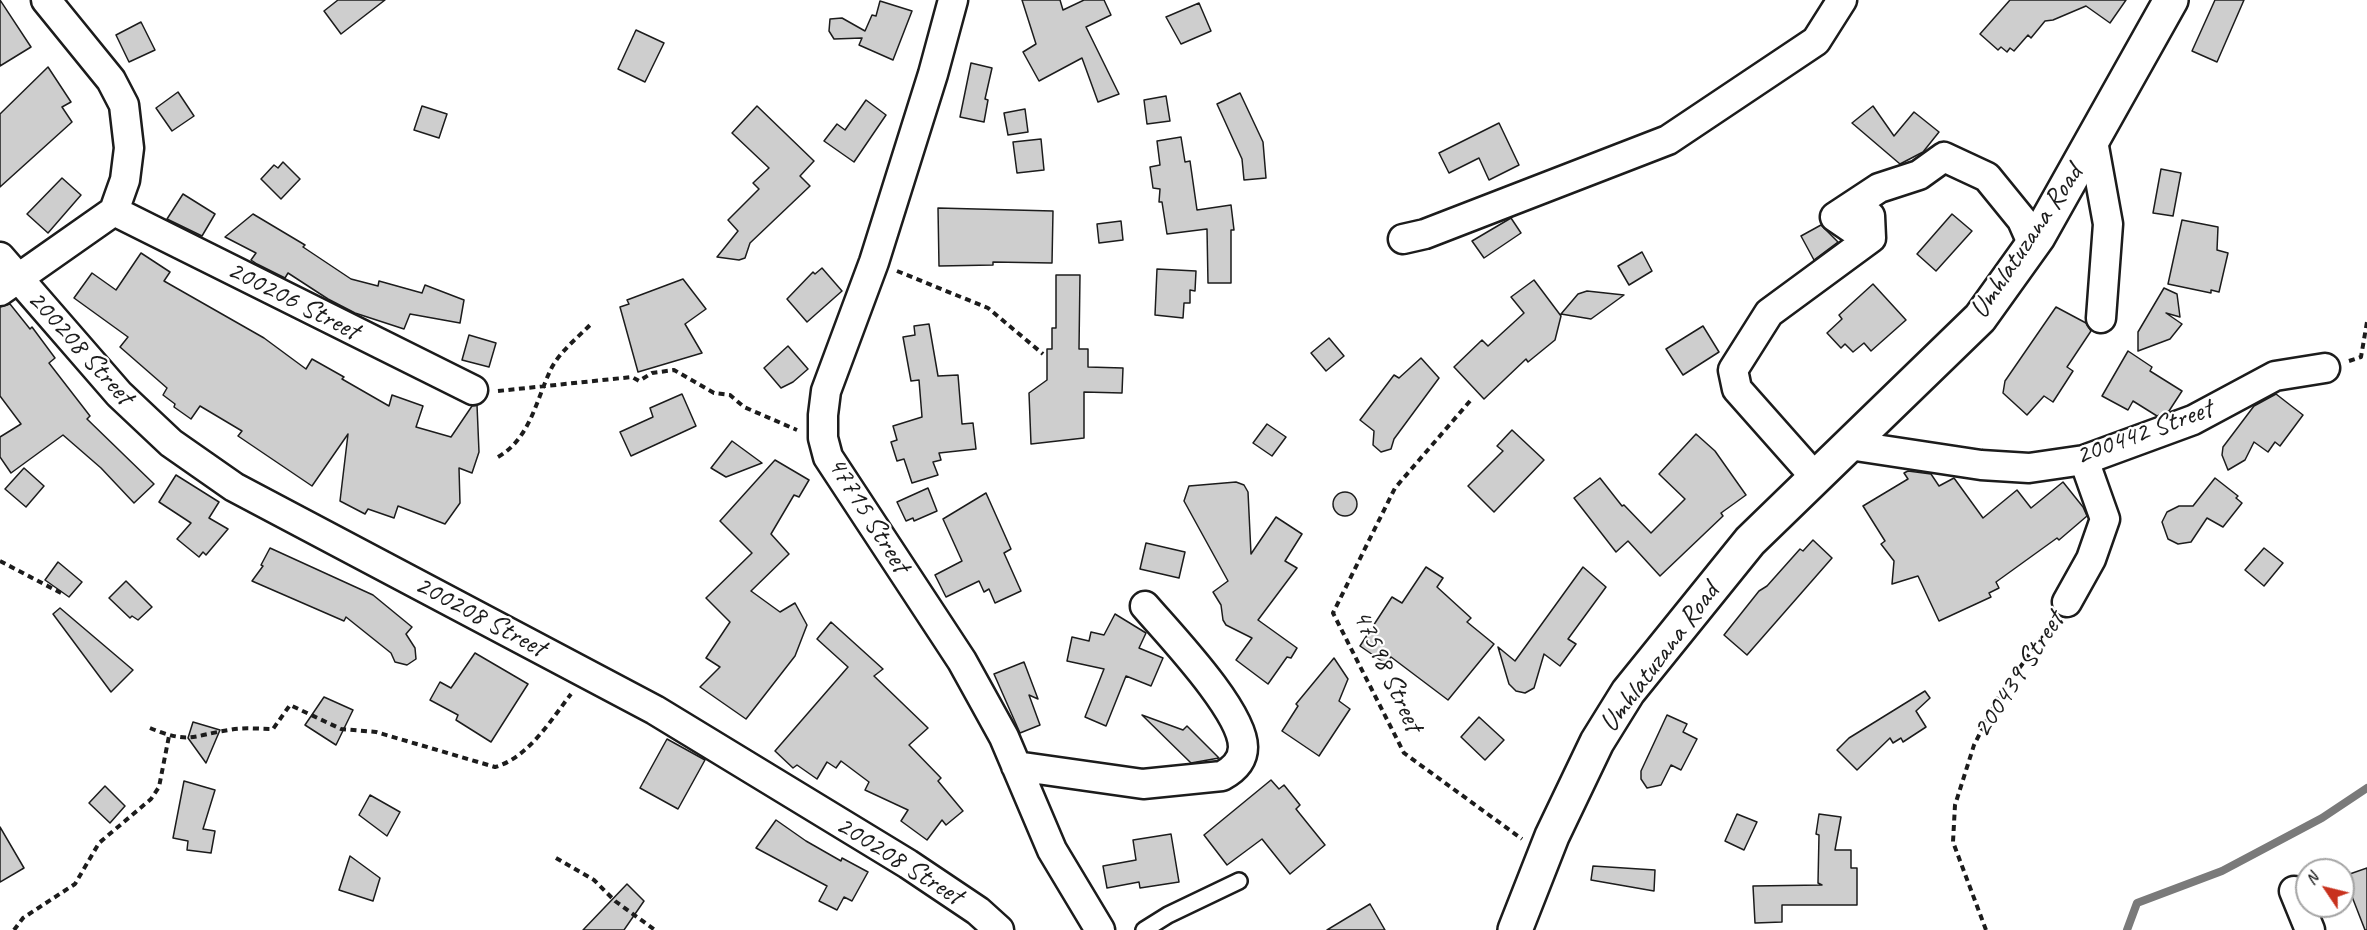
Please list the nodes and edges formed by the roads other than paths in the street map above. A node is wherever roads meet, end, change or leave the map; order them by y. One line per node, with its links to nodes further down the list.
1 (46, 0): 6 (street)
2 (953, 0): 19 (street, 47715 Street)
3 (1842, 0): 7 (street)
4 (2171, 0): 5 (street, Umhlatuzana Road)
5 (2093, 141): 8 (street, Umhlatuzana Road); 11 (street)
6 (114, 211): 10 (street); 13 (street, 200206 Street)
7 (1402, 239)
8 (2032, 245): 14 (street, Umhlatuzana Road); 16 (street)
9 (0, 257): 10 (street, 200208 Street)
10 (9, 286): 22 (street, 200208 Street)
11 (2101, 318)
12 (2325, 368): 15 (street, 200442 Street)
13 (473, 390)
14 (1849, 445): 15 (street, 200442 Street); 16 (street, Umhlatuzana Road)
15 (2084, 460): 17 (street, 200439 Street)
16 (1815, 477): 25 (street, Umhlatuzana Road)
17 (2067, 602)
18 (1145, 606): 19 (street)
19 (1016, 766): 23 (street, 47715 Street)
20 (1239, 881): 24 (lane)
21 (2294, 891): 26 (street)
22 (999, 930)
23 (1100, 930)
24 (1144, 930)
25 (1515, 930)
26 (2310, 930)

